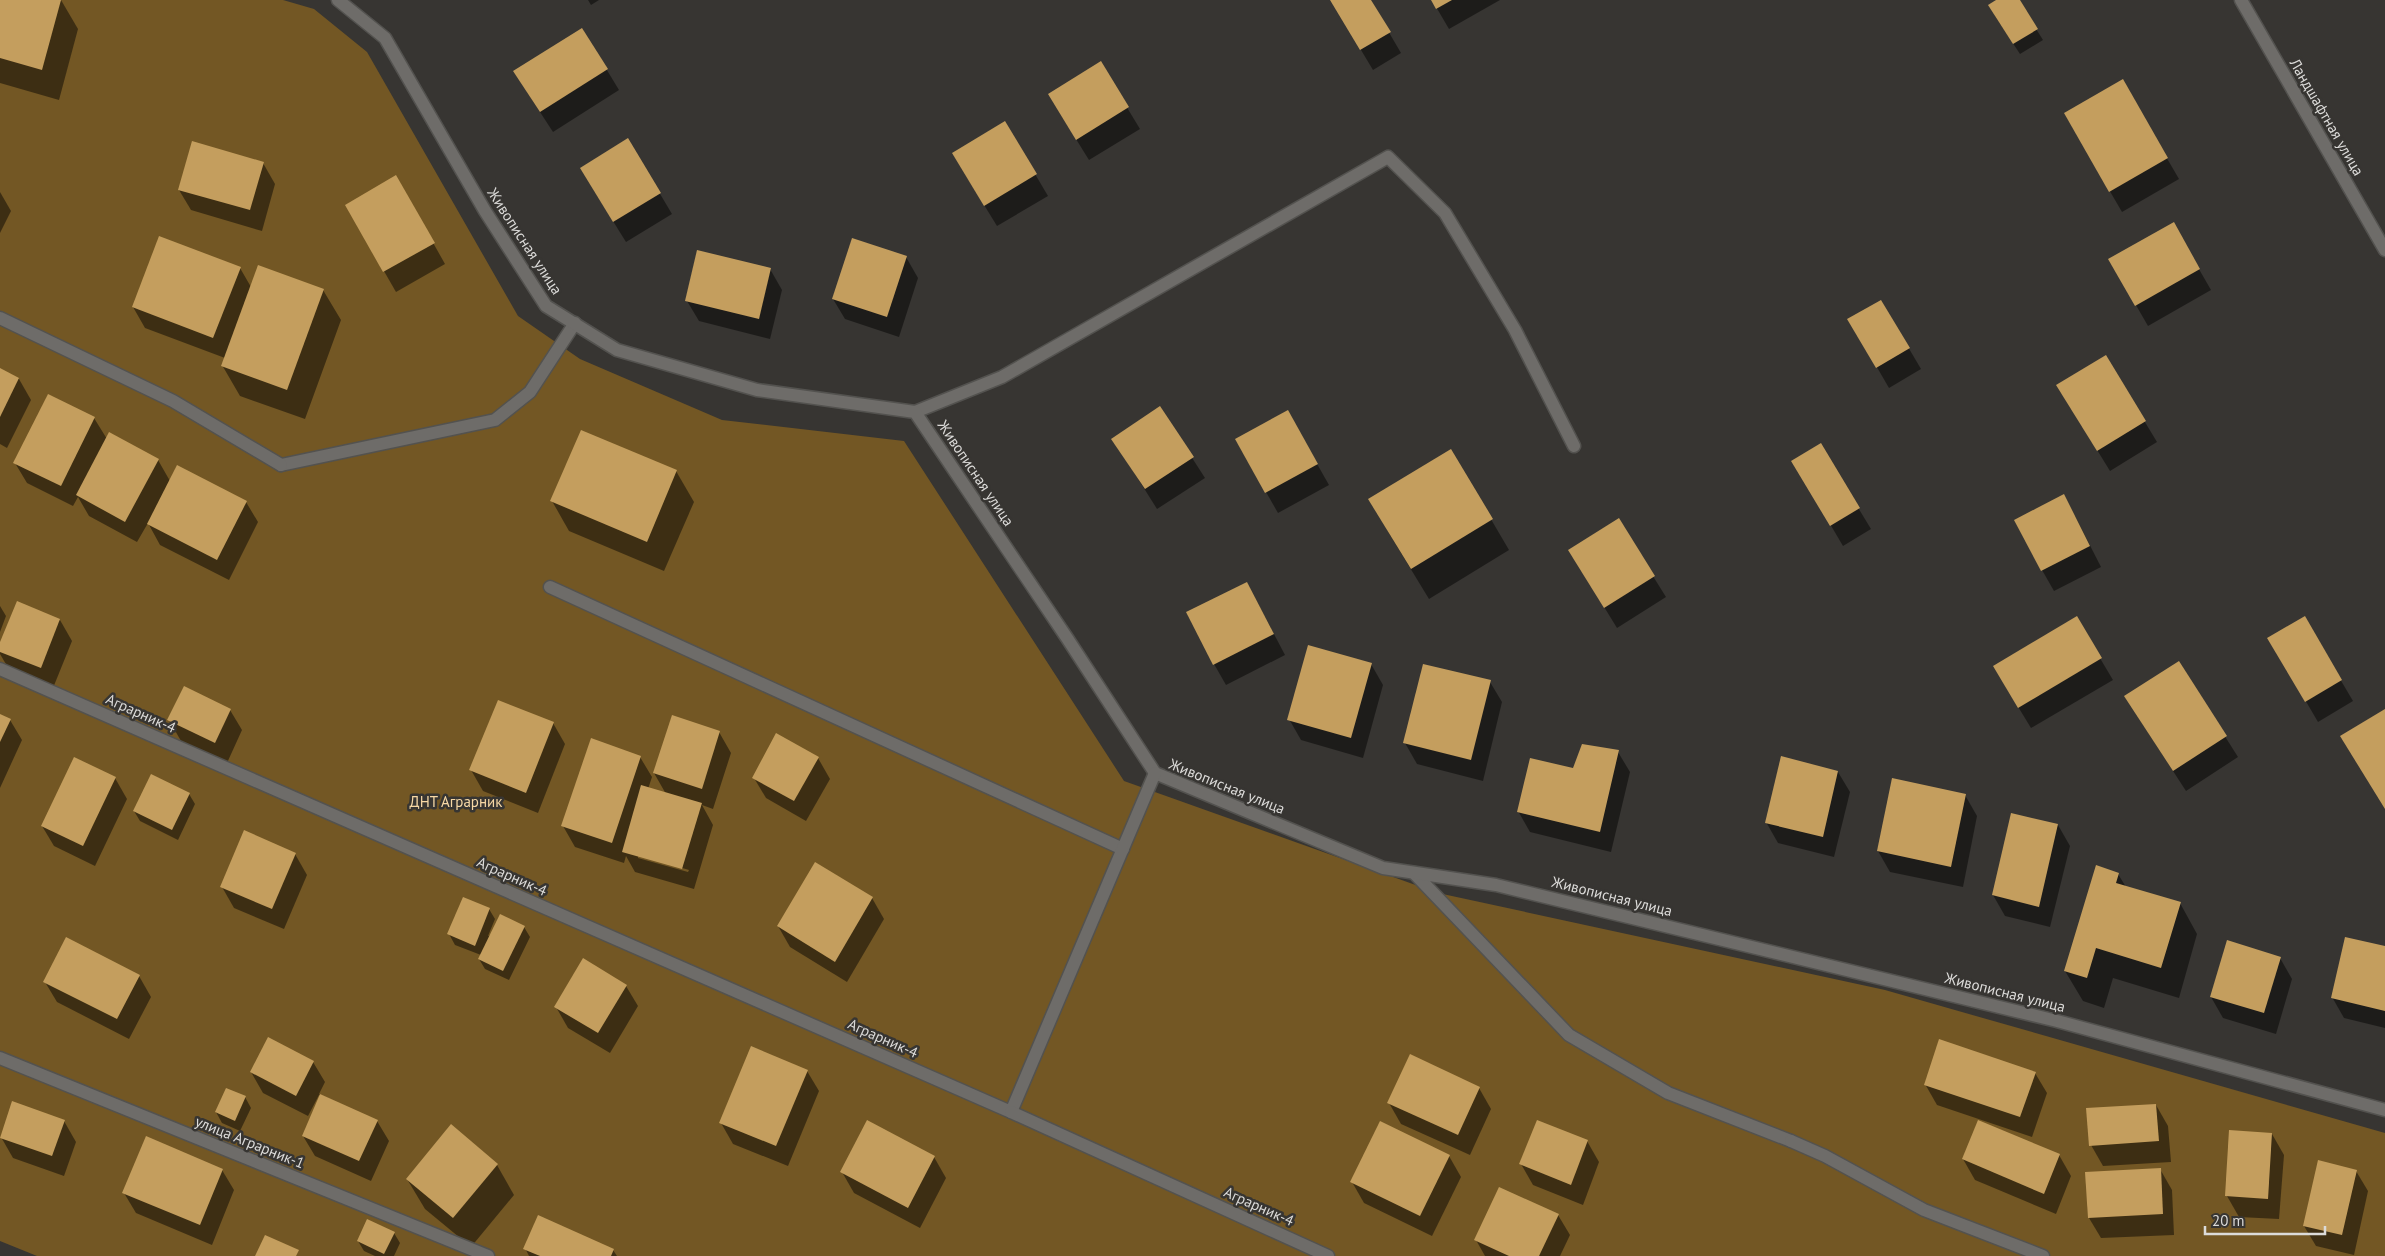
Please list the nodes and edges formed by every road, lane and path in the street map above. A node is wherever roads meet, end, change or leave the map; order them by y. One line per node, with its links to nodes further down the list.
1 (338, 0): 5 (street, Живописная улица)
2 (2241, 0): 3 (street, Ландшафтная улица)
3 (2385, 250)
4 (0, 318): 5 (street)
5 (575, 323): 6 (street, Живописная улица)
6 (915, 412): 7 (street); 10 (street, Живописная улица)
7 (1574, 446)
8 (550, 587): 11 (street)
9 (0, 669): 15 (street, Аграрник-4)
10 (1154, 773): 11 (street); 12 (street, Живописная улица)
11 (1123, 849): 15 (street)
12 (1414, 872): 14 (street, Живописная улица); 18 (street)
13 (0, 1058): 16 (street, улица Аграрник-1)
14 (2385, 1110)
15 (1011, 1112): 17 (street, Аграрник-4)
16 (488, 1256)
17 (1328, 1256)
18 (2042, 1256)

